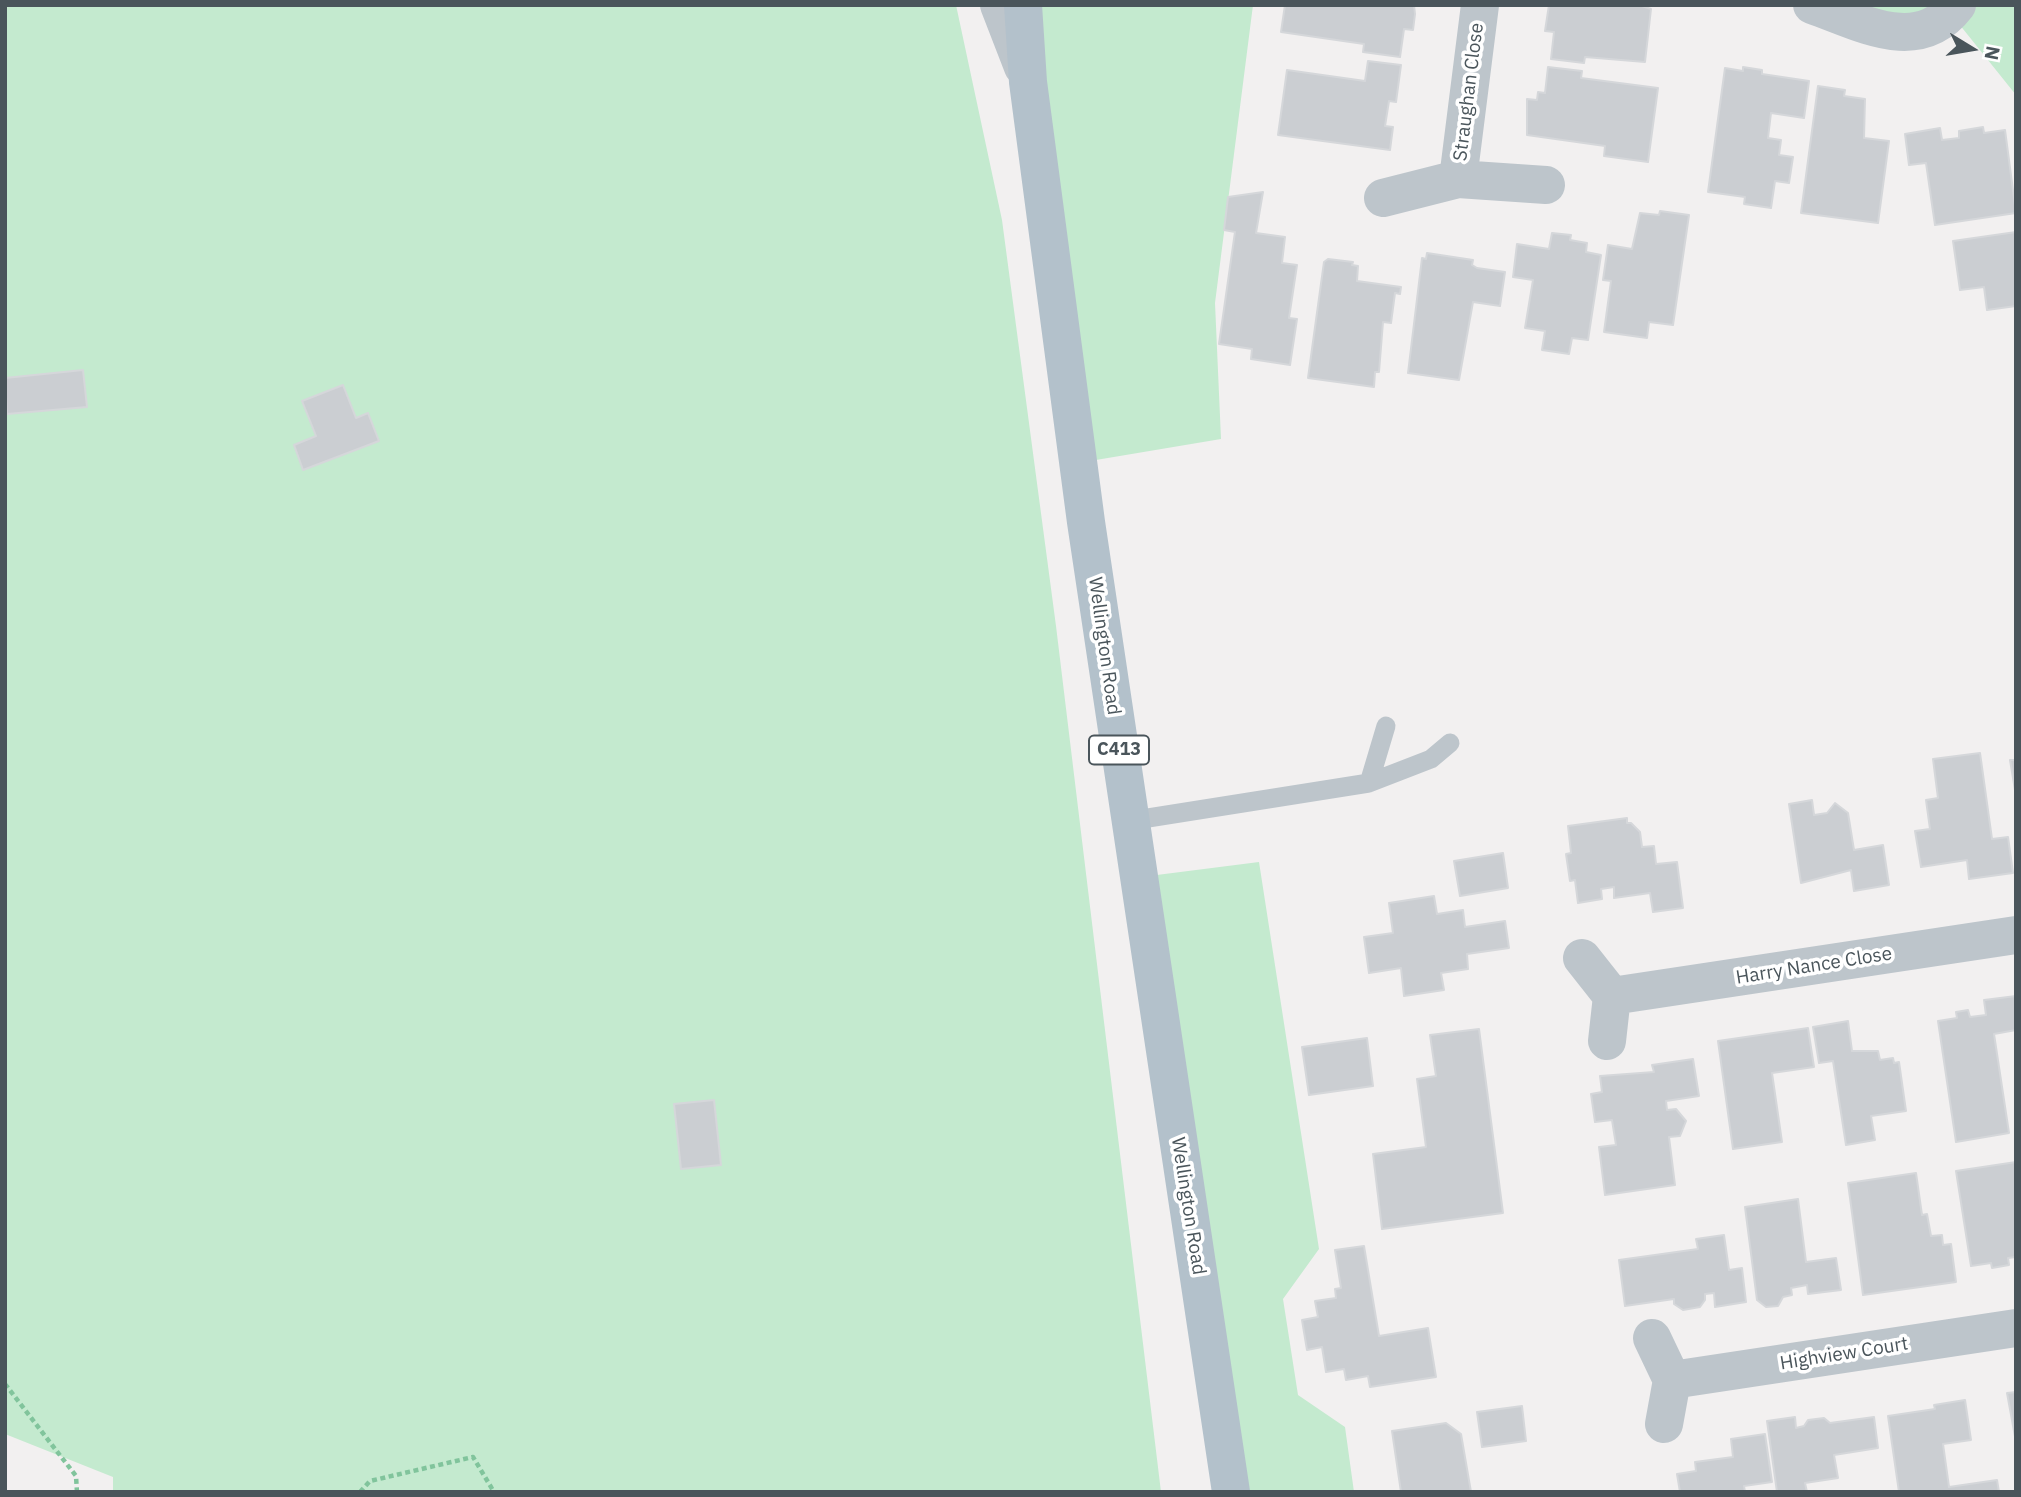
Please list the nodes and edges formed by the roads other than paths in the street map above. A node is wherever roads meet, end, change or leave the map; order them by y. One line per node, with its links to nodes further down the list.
1 (999, 5): 6 (street)
2 (1023, 5): 6 (main road, Wellington Road / C413)
3 (1480, 5): 7 (street, Straughan Close)
4 (1812, 5): 5 (street)
5 (1954, 9)
6 (1028, 82): 13 (main road, Wellington Road / C413)
7 (1458, 179): 8 (street, Straughan Close); 9 (street, Straughan Close)
8 (1546, 185)
9 (1382, 198)
10 (1386, 726): 12 (lane)
11 (1450, 743): 12 (lane)
12 (1369, 783): 13 (lane)
13 (1129, 821): 22 (main road, Wellington Road / C413)
14 (2016, 935): 16 (street, Harry Nance Close)
15 (1582, 958): 16 (street)
16 (1612, 996): 17 (street)
17 (1607, 1041)
18 (2016, 1328): 20 (street, Highview Court)
19 (1653, 1338): 20 (street)
20 (1672, 1380): 21 (street)
21 (1664, 1424)
22 (1231, 1492)

